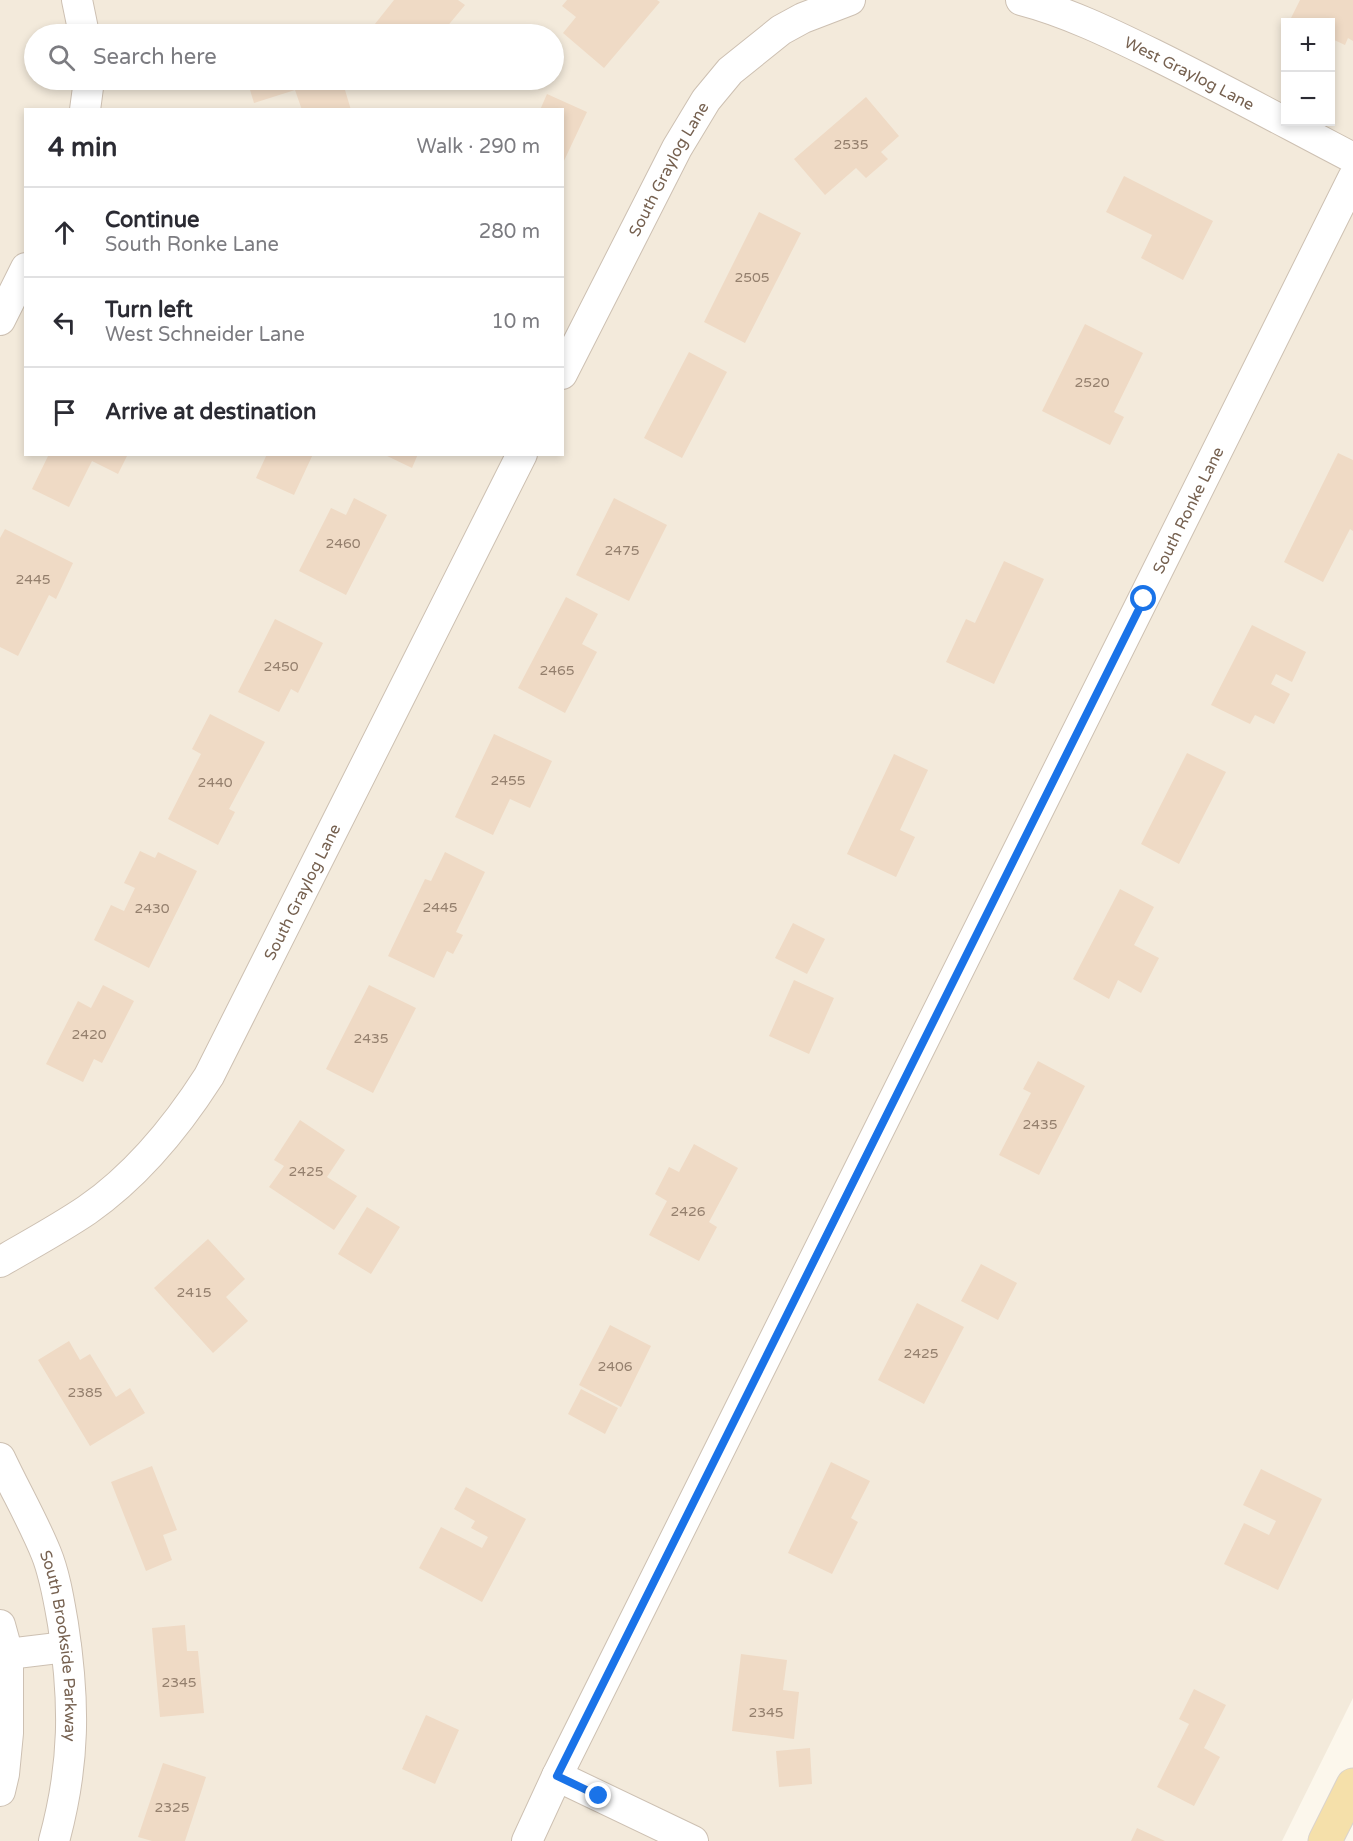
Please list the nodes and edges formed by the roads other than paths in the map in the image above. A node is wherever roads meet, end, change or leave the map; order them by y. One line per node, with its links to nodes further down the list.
1 (77, 0): 4 (street)
2 (1021, 0): 7 (street, West Graylog Lane)
3 (838, 5): 11 (street, South Graylog Lane)
4 (82, 24)
5 (88, 90): 6 (street)
6 (85, 108)
7 (1353, 158)
8 (1353, 178): 18 (street, South Ronke Lane)
9 (24, 272): 10 (street)
10 (0, 320)
11 (564, 370)
12 (521, 456): 13 (street, South Graylog Lane)
13 (0, 1262)
14 (0, 1458): 16 (street, South Brookside Parkway)
15 (0, 1625): 17 (street)
16 (66, 1647): 17 (street); 21 (street, South Brookside Parkway)
17 (8, 1654): 20 (street)
18 (557, 1776): 22 (street, South Ronke Lane); 23 (street)
19 (1353, 1785): 24 (main road)
20 (0, 1791)
21 (54, 1841)
22 (527, 1841)
23 (693, 1841)
24 (1325, 1841)

